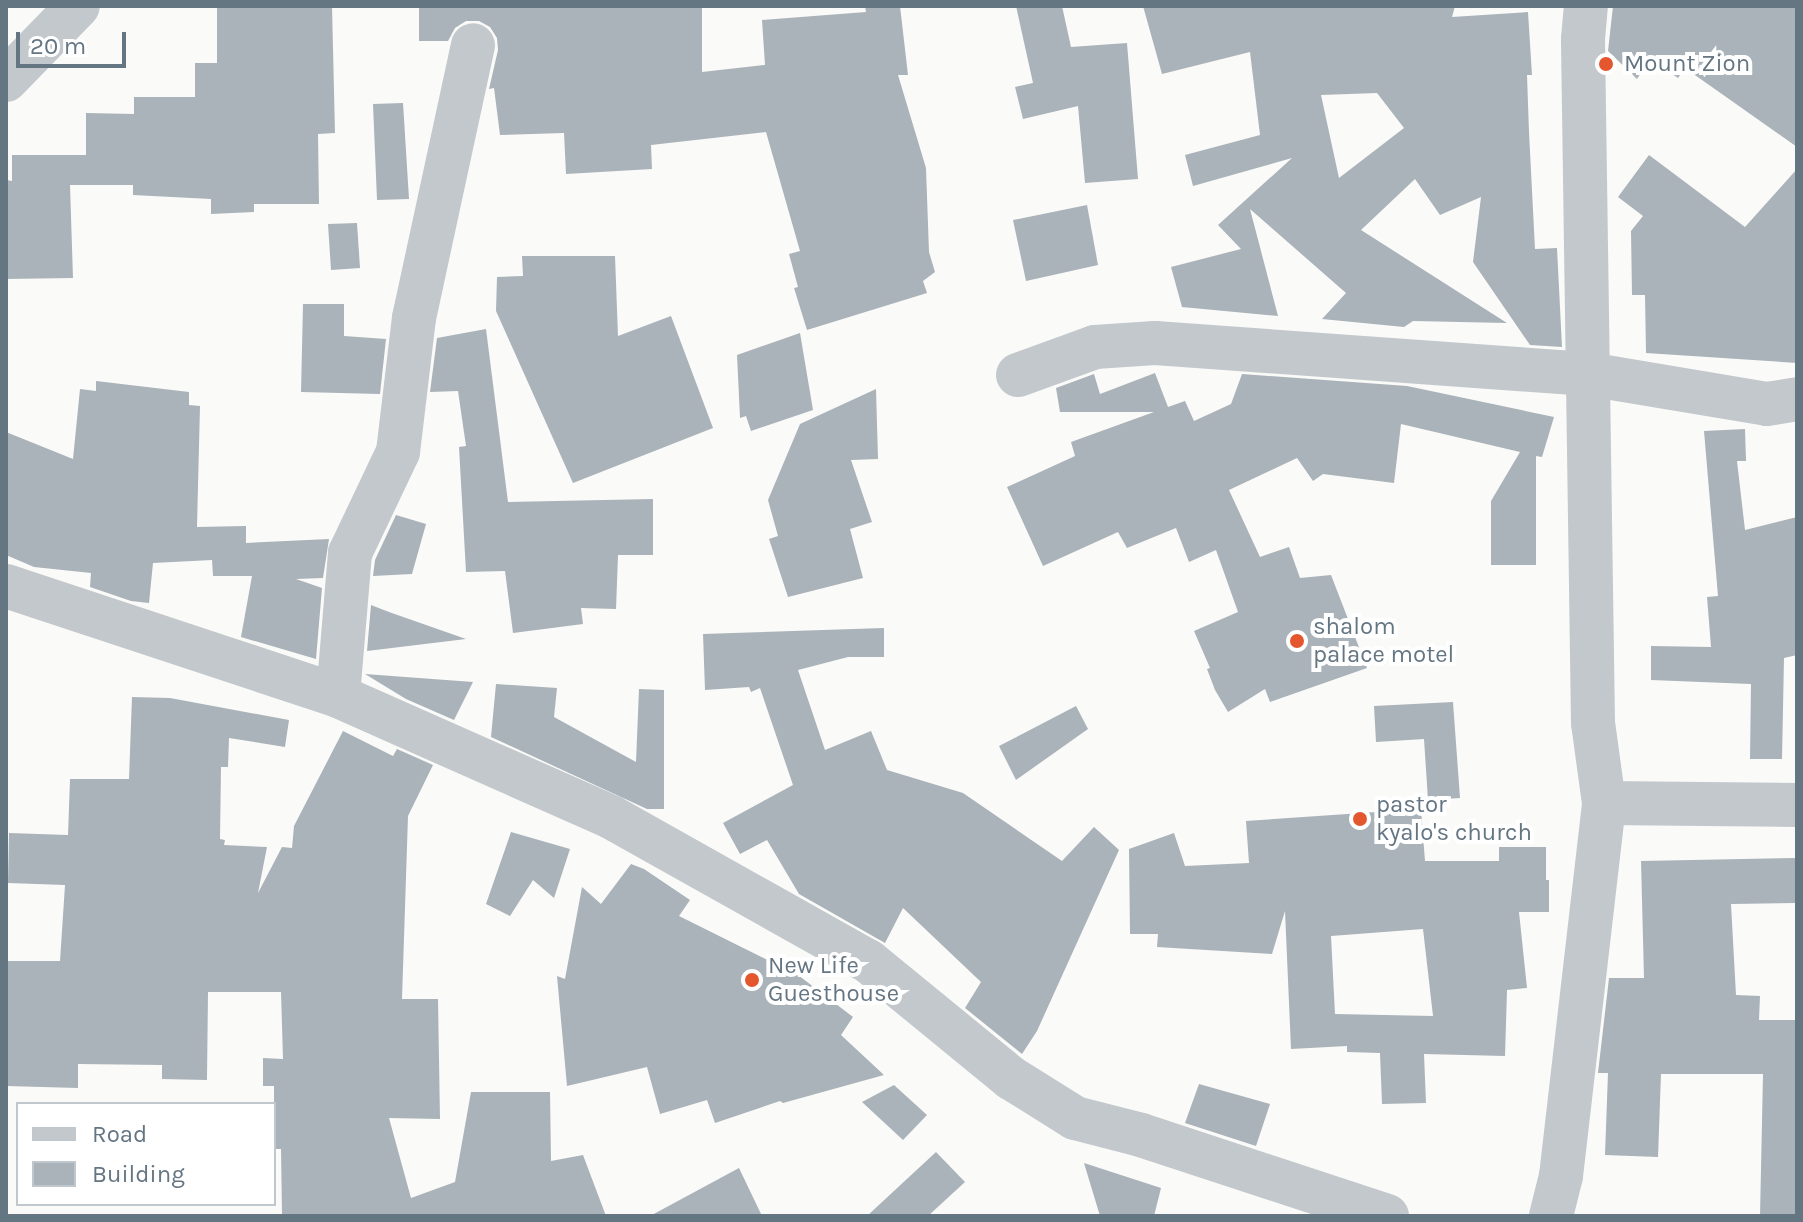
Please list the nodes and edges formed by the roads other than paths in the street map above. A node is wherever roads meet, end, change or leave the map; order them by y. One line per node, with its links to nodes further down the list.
1 (78, 6): 4 (street)
2 (1586, 6): 5 (street)
3 (473, 45): 9 (street)
4 (6, 80)
5 (1588, 374): 6 (street); 7 (street); 10 (street)
6 (1018, 375)
7 (1797, 399)
8 (6, 586): 9 (street)
9 (338, 696): 12 (street)
10 (1604, 803): 11 (street); 13 (street)
11 (1797, 805)
12 (1387, 1216)
13 (1551, 1216)

